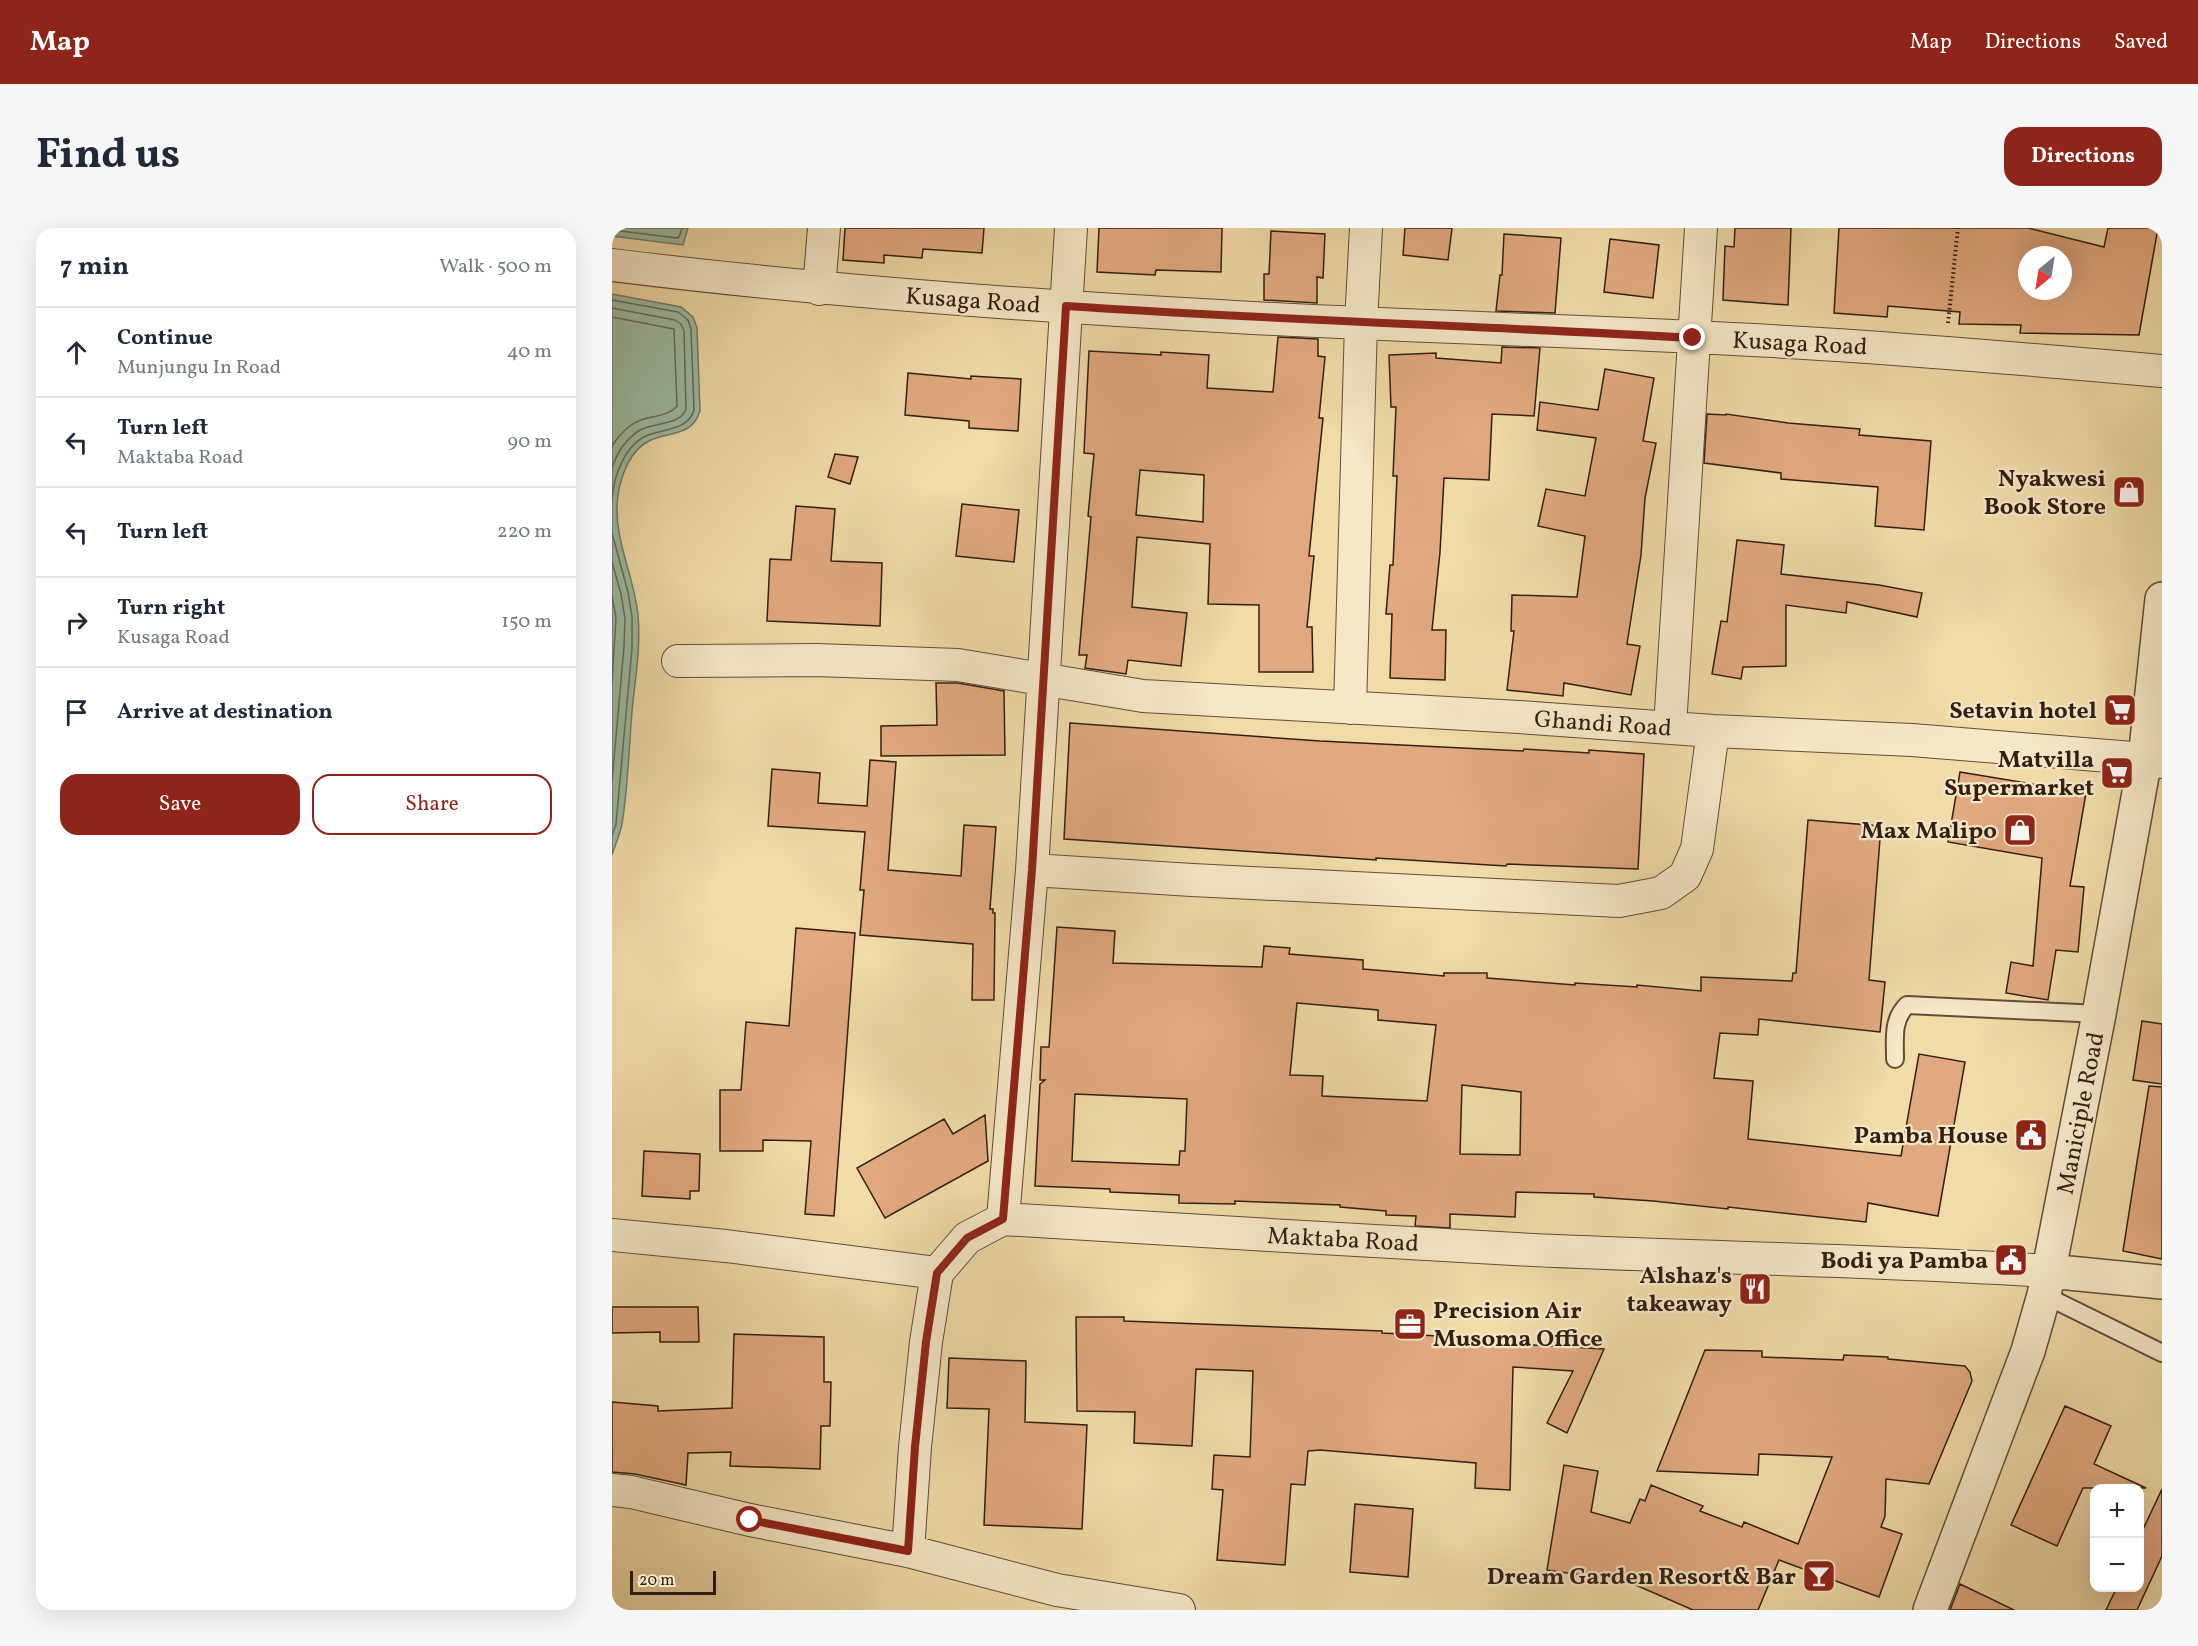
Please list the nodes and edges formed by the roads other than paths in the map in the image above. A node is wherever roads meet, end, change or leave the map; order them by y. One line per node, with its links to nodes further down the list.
1 (824, 228): 6 (street)
2 (1071, 228): 7 (street)
3 (1366, 228): 8 (street)
4 (1701, 228): 9 (street)
5 (612, 265): 6 (street, Kusaga Road)
6 (819, 289): 7 (street, Kusaga Road)
7 (1066, 306): 8 (street, Kusaga Road); 13 (street)
8 (1360, 323): 9 (street, Kusaga Road); 14 (street)
9 (1693, 338): 10 (street, Kusaga Road); 15 (street)
10 (2162, 371)
11 (2162, 599): 17 (street, Maniciple Road)
12 (678, 661): 13 (street, Ghandi Road)
13 (1045, 681): 14 (street, Ghandi Road); 18 (street)
14 (1350, 708): 15 (street, Ghandi Road)
15 (1670, 727): 16 (street, Ghandi Road)
16 (1713, 731): 17 (street, Ghandi Road); 18 (street)
17 (2153, 760): 19 (street, Maniciple Road)
18 (1032, 870): 21 (street)
19 (2099, 1014): 20 (lane); 25 (street, Maniciple Road)
20 (1895, 1059)
21 (1003, 1219): 23 (street); 25 (street, Maktaba Road)
22 (612, 1235): 23 (street)
23 (937, 1273): 28 (street)
24 (2162, 1282): 25 (street)
25 (2046, 1283): 26 (lane); 30 (street, Maniciple Road)
26 (2162, 1353)
27 (612, 1490): 28 (street)
28 (908, 1551): 29 (street)
29 (1179, 1610)
30 (1930, 1610)

